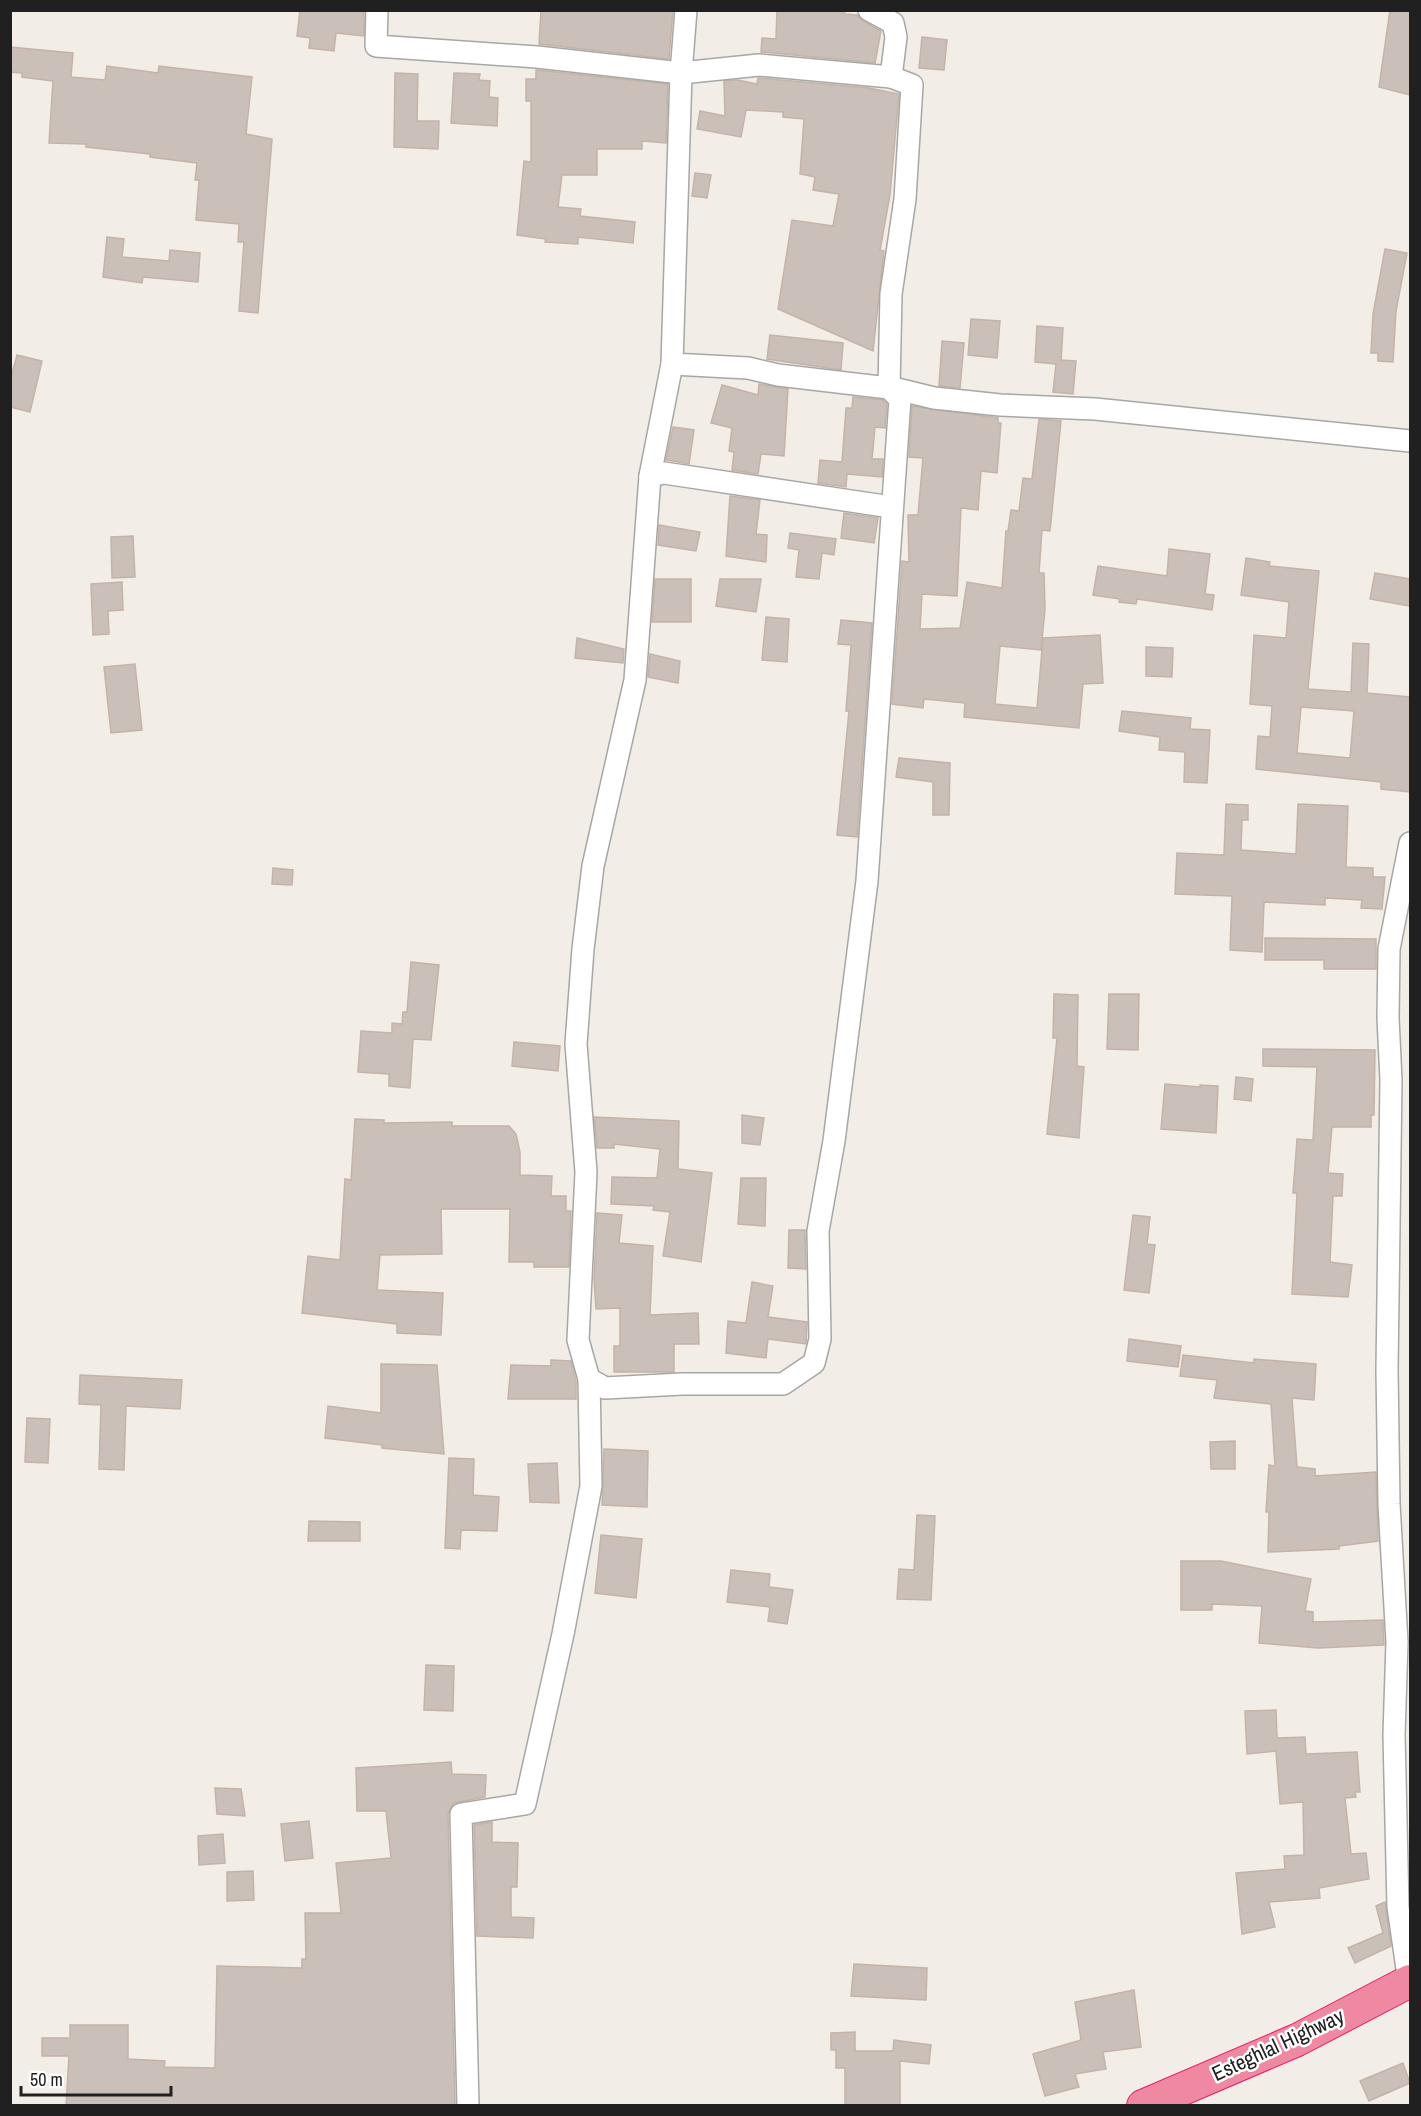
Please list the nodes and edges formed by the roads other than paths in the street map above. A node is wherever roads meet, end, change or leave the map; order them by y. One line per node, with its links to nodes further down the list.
1 (377, 10): 4 (street)
2 (686, 10): 4 (street)
3 (869, 10): 5 (street)
4 (681, 73): 5 (street); 6 (street)
5 (891, 77): 7 (street)
6 (672, 364): 7 (street); 9 (street)
7 (889, 388): 8 (street); 10 (street)
8 (1410, 441)
9 (650, 476): 10 (street); 12 (street)
10 (891, 507): 12 (street)
11 (1410, 843): 13 (street)
12 (589, 1379): 14 (street)
13 (1410, 1981): 15 (highway, Esteghlal Highway)
14 (468, 2106)
15 (1143, 2106)

